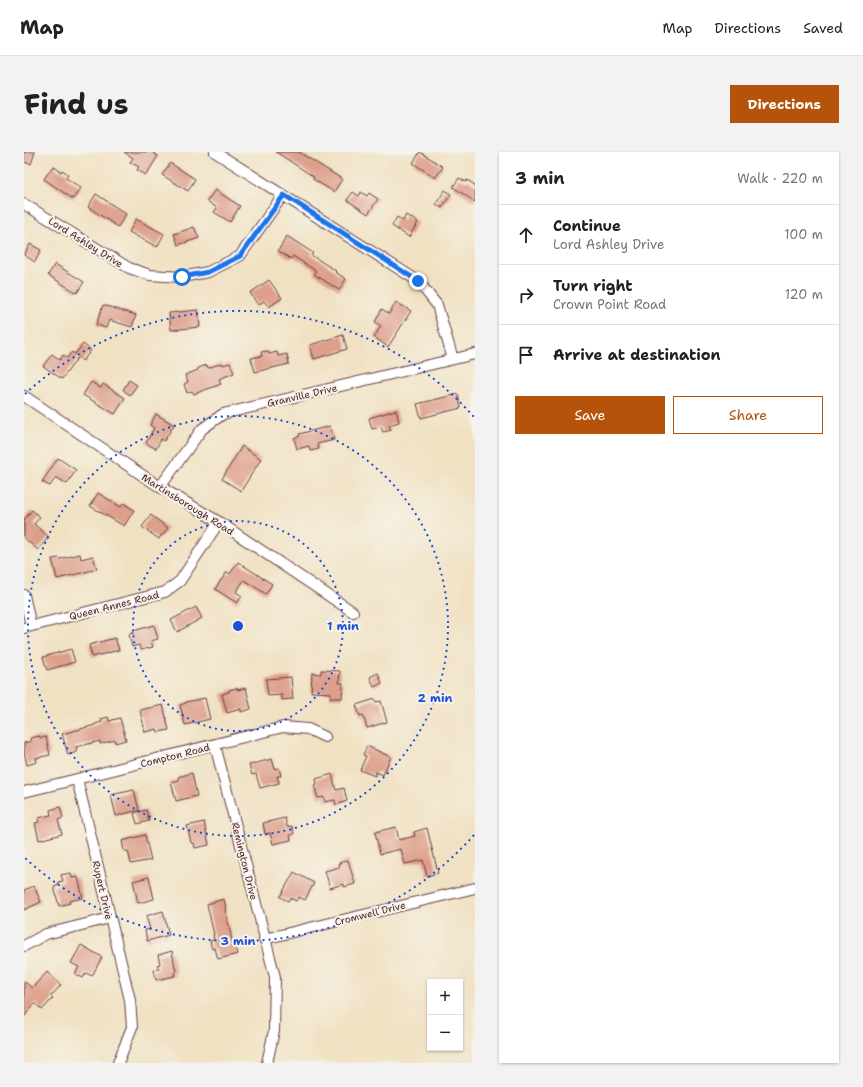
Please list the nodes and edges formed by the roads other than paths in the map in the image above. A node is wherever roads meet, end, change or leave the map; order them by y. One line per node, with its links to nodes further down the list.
1 (215, 152): 2 (street)
2 (284, 195): 3 (street, Lord Ashley Drive); 5 (street)
3 (24, 204)
4 (475, 354): 5 (street, Granville Drive)
5 (453, 359): 7 (street, Granville Drive)
6 (24, 396): 7 (street, Martinsborough Road)
7 (160, 487): 8 (street, Martinsborough Road)
8 (219, 522): 10 (street, Martinsborough Road); 11 (street, Queen Annes Road)
9 (24, 595): 11 (street)
10 (353, 612)
11 (28, 627)
12 (324, 737): 13 (street, Compton Road)
13 (215, 745): 14 (street, Compton Road); 18 (street, Remington Drive)
14 (77, 779): 15 (street, Compton Road); 17 (street, Rupert Drive)
15 (24, 792)
16 (475, 888): 18 (street, Cromwell Drive)
17 (110, 918): 19 (street); 20 (street, Rupert Drive)
18 (264, 939): 21 (street, Remington Drive)
19 (24, 946)
20 (118, 1063)
21 (267, 1063)

